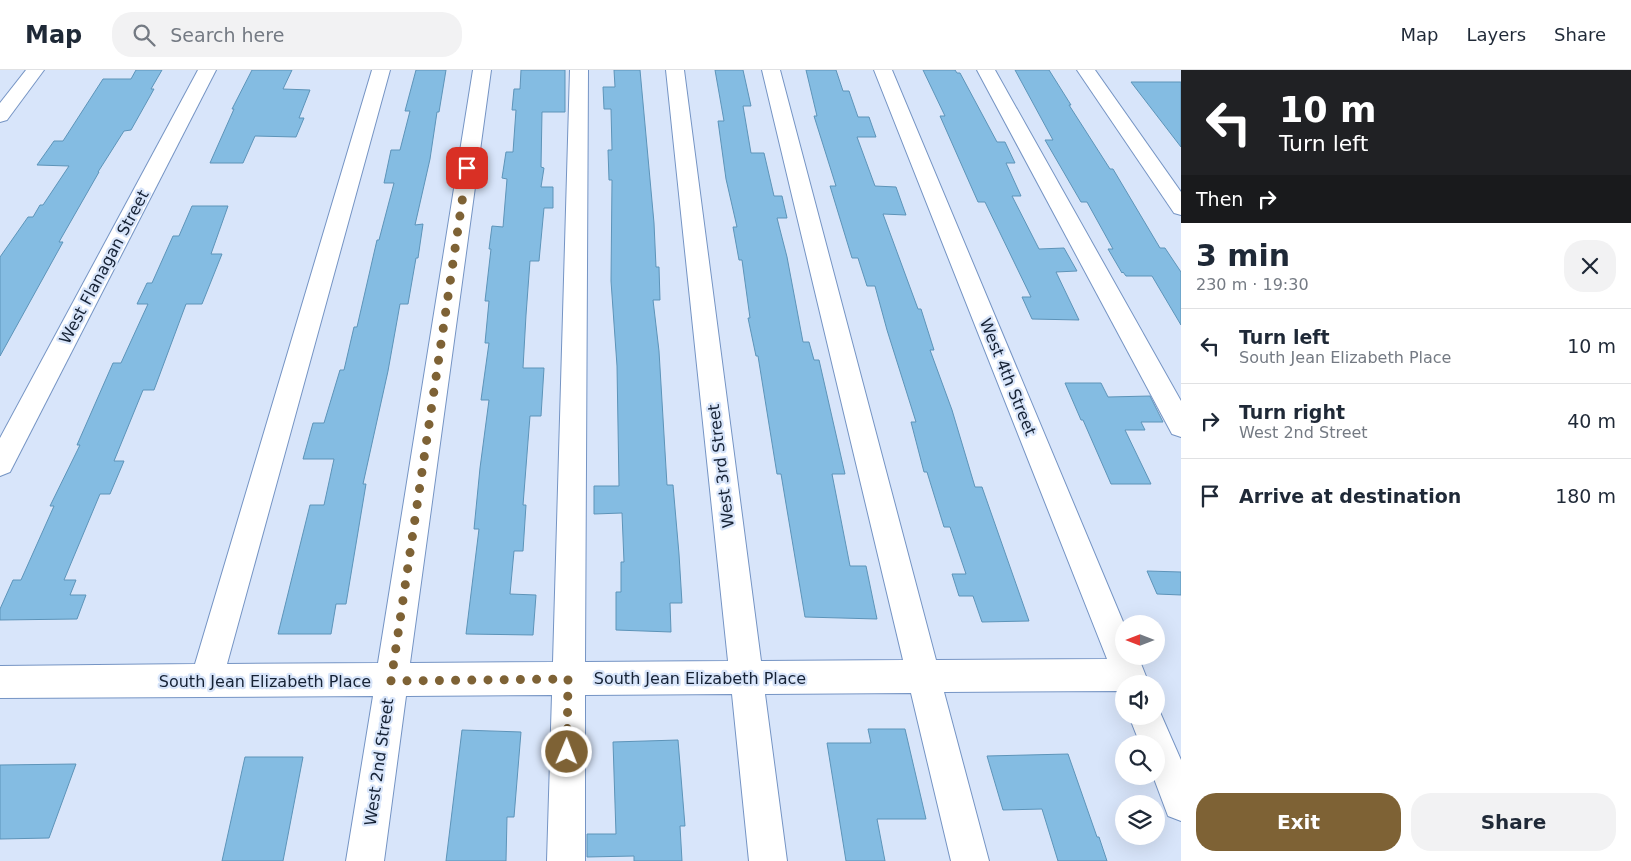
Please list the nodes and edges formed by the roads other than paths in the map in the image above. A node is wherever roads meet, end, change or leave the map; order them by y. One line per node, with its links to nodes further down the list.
1 (35, 70): 11 (street)
2 (207, 70): 14 (street, West Flanagan Street)
3 (381, 70): 20 (street)
4 (482, 70): 21 (street, West 2nd Street)
5 (579, 70): 18 (street)
6 (675, 70): 17 (street, West 3rd Street)
7 (771, 70): 16 (street)
8 (883, 70): 15 (street, West 4th Street)
9 (986, 70): 13 (street)
10 (1086, 70): 12 (street)
11 (0, 116)
12 (1181, 208)
13 (1181, 426)
14 (0, 464)
15 (1129, 675)
16 (924, 677): 17 (street, South Jean Elizabeth Place); 19 (street, South Jean Elizabeth Place); 28 (street)
17 (746, 678): 18 (street, South Jean Elizabeth Place); 27 (street, West 3rd Street)
18 (568, 679): 21 (street, South Jean Elizabeth Place); 26 (street)
19 (1115, 679)
20 (206, 681): 21 (street, South Jean Elizabeth Place); 22 (street, South Jean Elizabeth Place)
21 (391, 681): 25 (street, West 2nd Street)
22 (0, 682)
23 (1150, 725): 24 (street)
24 (1181, 803)
25 (365, 861)
26 (566, 861)
27 (768, 861)
28 (970, 861)

